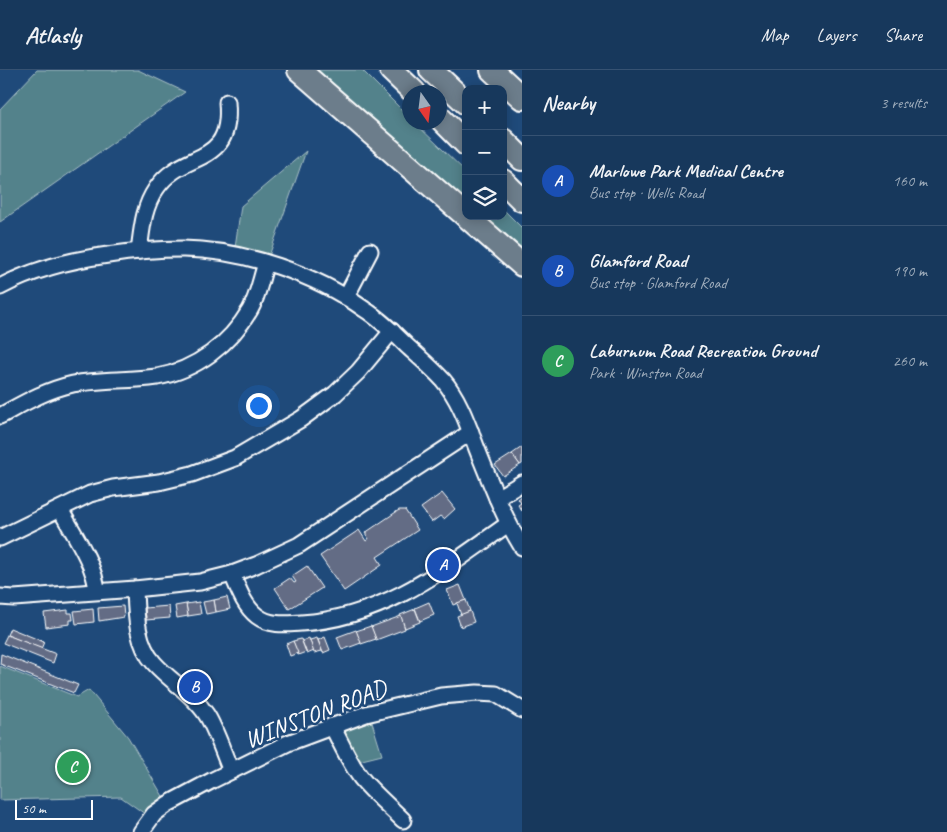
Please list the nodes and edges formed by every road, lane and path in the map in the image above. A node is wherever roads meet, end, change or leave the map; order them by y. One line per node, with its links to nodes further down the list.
1 (299, 70): 15 (highway)
2 (391, 70): 5 (highway)
3 (432, 70): 7 (highway)
4 (492, 70): 6 (highway)
5 (407, 85)
6 (522, 98)
7 (462, 99)
8 (227, 102): 17 (street)
9 (447, 125): 10 (highway)
10 (462, 140)
11 (507, 144): 12 (highway)
12 (522, 158)
13 (507, 185): 14 (highway)
14 (522, 200)
15 (462, 213)
16 (470, 220): 20 (highway)
17 (139, 251): 19 (street); 21 (street)
18 (370, 252): 22 (street)
19 (266, 264): 22 (street); 24 (street)
20 (522, 266)
21 (0, 288)
22 (346, 297): 23 (street)
23 (392, 331): 25 (street); 28 (street)
24 (0, 416)
25 (471, 432): 27 (street); 32 (street)
26 (522, 483): 27 (street)
27 (497, 498): 29 (street)
28 (60, 509): 30 (street); 34 (street)
29 (508, 524): 31 (street); 32 (street)
30 (0, 538)
31 (522, 547)
32 (232, 574): 33 (street)
33 (134, 589): 34 (street); 38 (street)
34 (98, 591): 35 (street)
35 (7, 598)
36 (522, 710): 37 (street, WINSTON ROAD)
37 (332, 726): 38 (street, WINSTON ROAD); 39 (street)
38 (230, 771): 40 (street, WINSTON ROAD)
39 (403, 820)
40 (141, 832)

